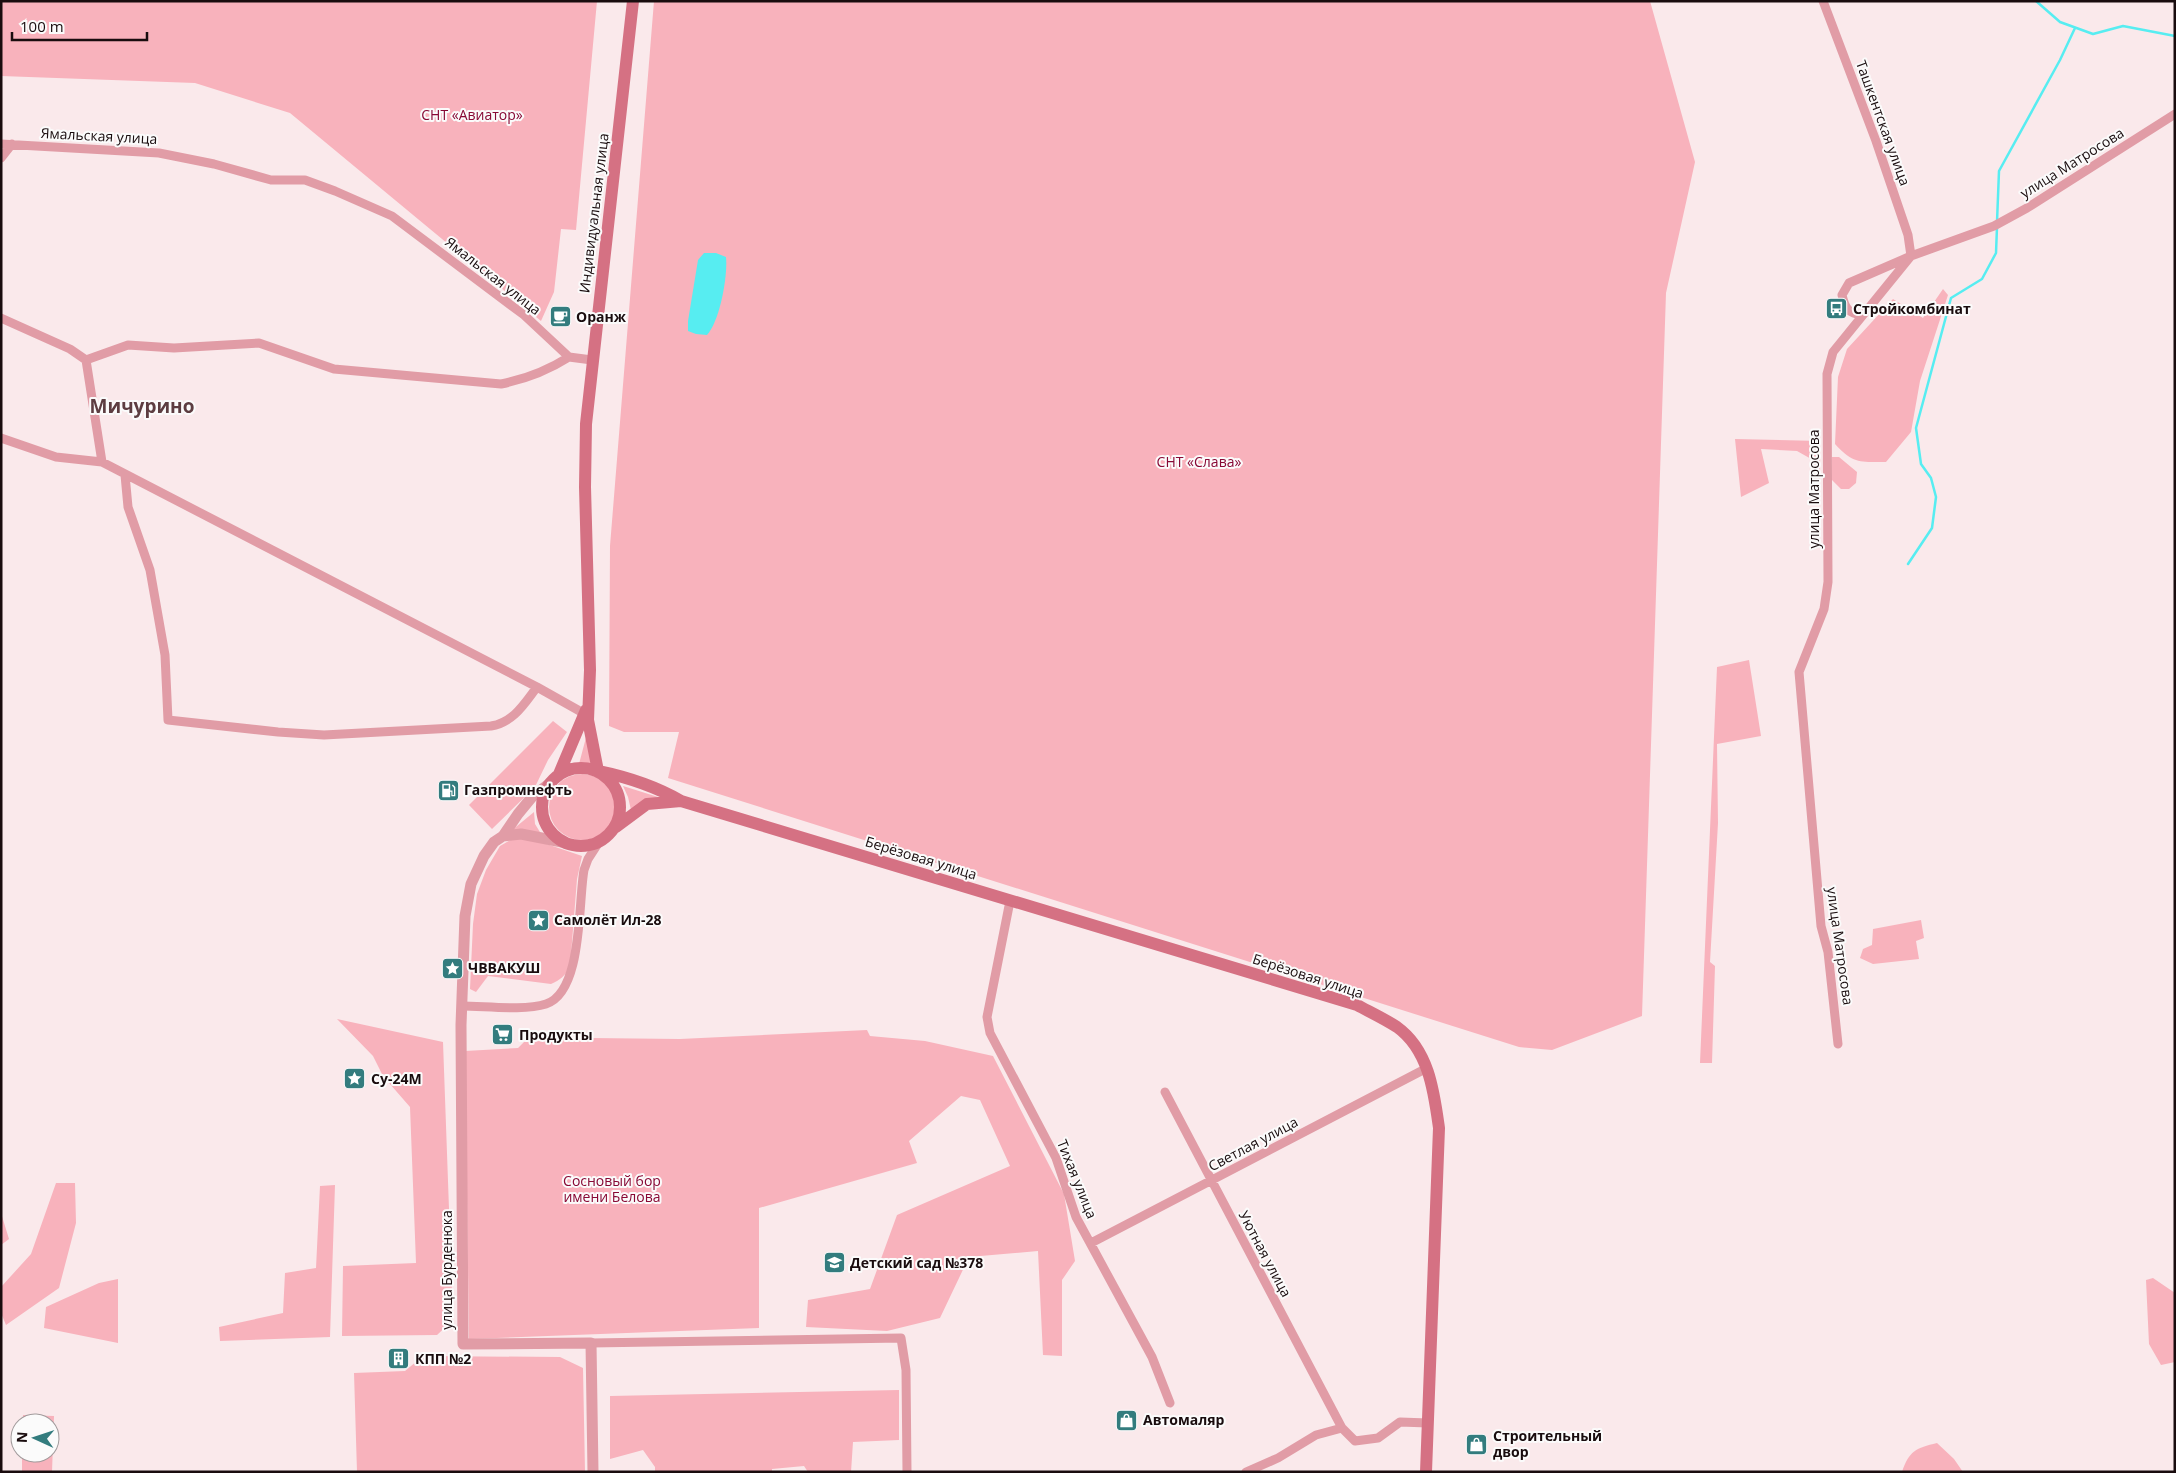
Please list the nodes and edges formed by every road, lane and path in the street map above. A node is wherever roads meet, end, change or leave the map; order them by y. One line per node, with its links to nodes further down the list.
1 (633, 1): 12 (main road, Индивидуальная улица)
2 (1823, 1): 7 (street, Ташкентская улица)
3 (2175, 114): 7 (street, улица Матросова)
4 (1, 144): 5 (street, Ямальская улица)
5 (12, 144): 6 (street); 10 (street, Ямальская улица)
6 (1, 158)
7 (1911, 256): 8 (street, улица Матросова); 8 (street)
8 (1862, 315): 28 (street, улица Матросова)
9 (1, 318): 11 (street)
10 (569, 358): 11 (street); 12 (street)
11 (86, 360): 14 (street)
12 (592, 360): 17 (main road, Индивидуальная улица)
13 (1, 438): 14 (street)
14 (102, 462): 15 (street)
15 (125, 475): 16 (street); 16 (street)
16 (537, 687): 18 (street)
17 (589, 698): 18 (main road, Индивидуальная улица); 19 (main road, Индивидуальная улица)
18 (585, 714): 20 (main road, Индивидуальная улица)
19 (598, 771): 20 (main road); 21 (main road, Берёзовая улица); 22 (main road)
20 (554, 778): 23 (street); 24 (main road)
21 (681, 801): 22 (main road, Берёзовая улица); 26 (main road, Берёзовая улица)
22 (613, 831): 25 (main road)
23 (503, 836): 24 (street); 27 (street)
24 (562, 842): 25 (main road)
25 (599, 842): 27 (street)
26 (1010, 901): 29 (main road, Берёзовая улица); 32 (street, Тихая улица)
27 (462, 1006): 33 (street, улица Бурденюка)
28 (1838, 1044)
29 (1427, 1068): 31 (street, Светлая улица); 35 (main road, Берёзовая улица)
30 (1165, 1092): 31 (street, Уютная улица)
31 (1211, 1182): 32 (street, Светлая улица); 36 (street, Уютная улица)
32 (1091, 1244): 34 (street, Тихая улица)
33 (591, 1343): 37 (street); 38 (street)
34 (1170, 1402)
35 (1428, 1423): 36 (street); 40 (main road, Берёзовая улица)
36 (1342, 1428): 39 (street)
37 (593, 1472)
38 (908, 1472)
39 (1246, 1472)
40 (1426, 1472)

